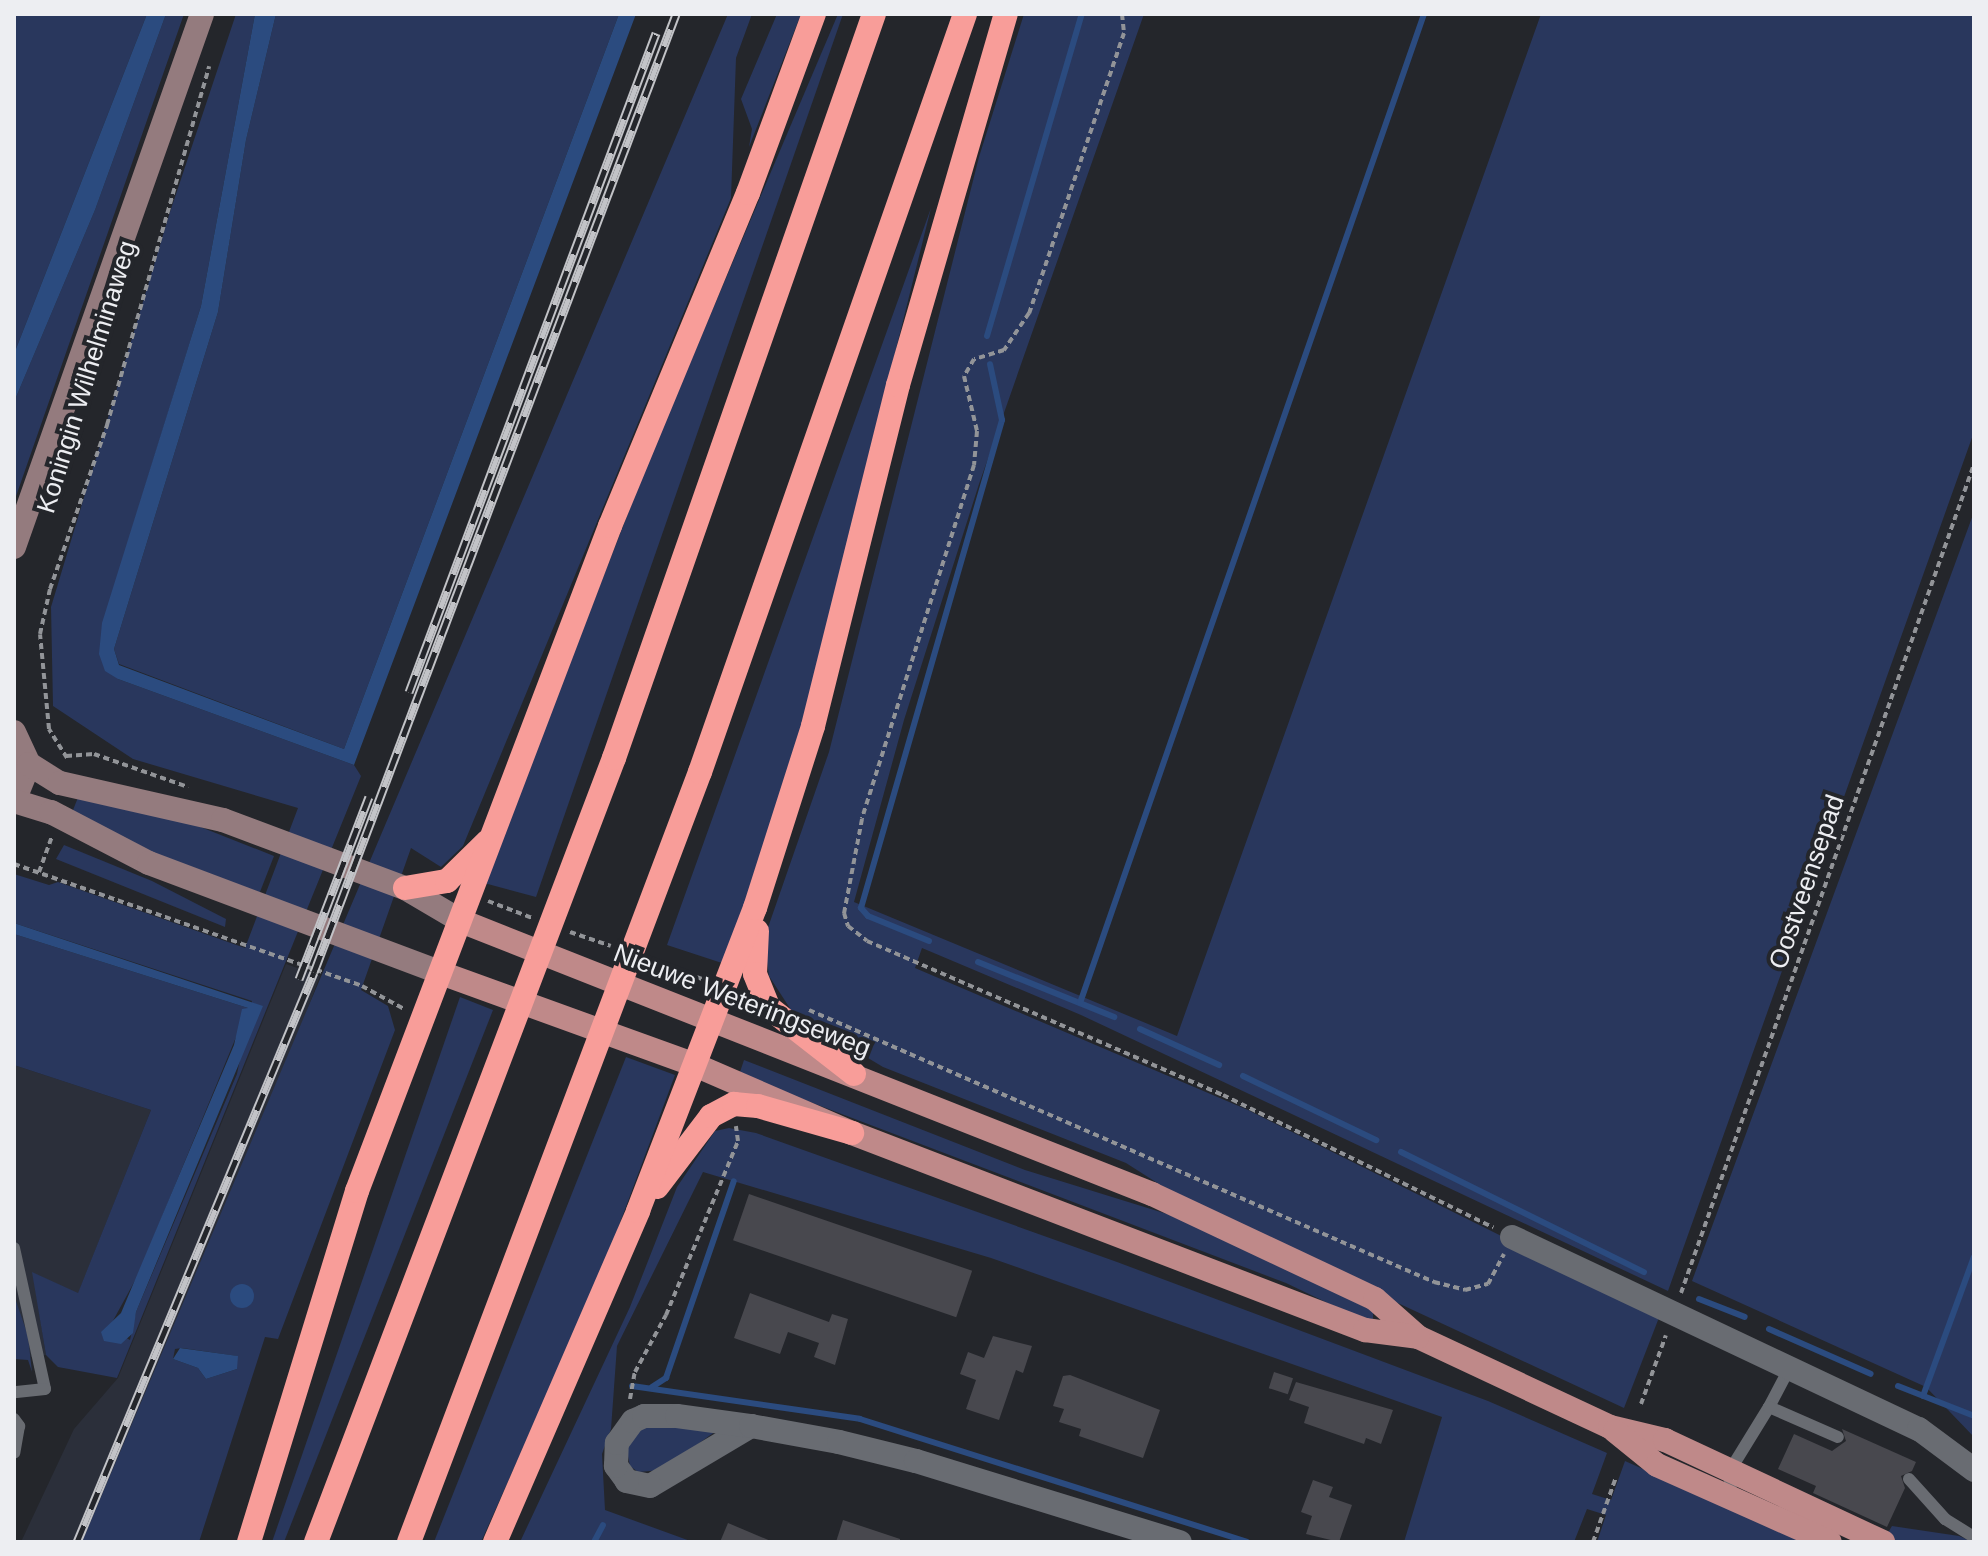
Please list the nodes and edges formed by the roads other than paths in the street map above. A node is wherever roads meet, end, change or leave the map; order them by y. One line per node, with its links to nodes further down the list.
1 (202, 14): 6 (main road, Koningin Wilhelminaweg)
2 (814, 14): 10 (highway)
3 (874, 14): 37 (highway)
4 (965, 14): 38 (highway)
5 (1006, 14): 12 (highway)
6 (14, 547)
7 (14, 732): 8 (main road)
8 (29, 764): 9 (main road); 11 (main road, Nieuwe Weteringseweg)
9 (14, 801): 14 (main road, Nieuwe Weteringseweg)
10 (495, 834): 11 (highway); 13 (highway)
11 (405, 888): 13 (main road, Nieuwe Weteringseweg)
12 (755, 908): 15 (highway); 17 (highway)
13 (461, 921): 14 (highway); 15 (main road, Nieuwe Weteringseweg)
14 (441, 973): 16 (main road, Nieuwe Weteringseweg); 36 (highway)
15 (714, 1019): 16 (highway); 17 (main road, Nieuwe Weteringseweg)
16 (695, 1065): 18 (main road, Nieuwe Weteringseweg); 19 (highway)
17 (854, 1074): 22 (main road, Nieuwe Weteringseweg)
18 (852, 1133): 19 (highway); 22 (main road, Nieuwe Weteringseweg)
19 (638, 1211): 39 (highway)
20 (1512, 1237): 23 (street)
21 (14, 1248): 24 (lane)
22 (1418, 1337): 28 (main road, Nieuwe Weteringseweg)
23 (1790, 1367): 25 (lane); 31 (street)
24 (14, 1392)
25 (1769, 1407): 29 (lane); 32 (lane)
26 (14, 1419): 30 (lane)
27 (751, 1426): 27 (street); 40 (street)
28 (1610, 1427): 32 (main road, Nieuwe Weteringseweg); 34 (main road, Nieuwe Weteringseweg)
29 (1838, 1437)
30 (14, 1453)
31 (1974, 1470)
32 (1729, 1472): 34 (lane); 42 (main road, Nieuwe Weteringseweg)
33 (1909, 1479): 35 (lane)
34 (1732, 1502): 41 (main road, Nieuwe Weteringseweg)
35 (1974, 1537)
36 (249, 1542)
37 (316, 1542)
38 (409, 1542)
39 (495, 1542)
40 (1180, 1542)
41 (1830, 1542)
42 (1883, 1542)

